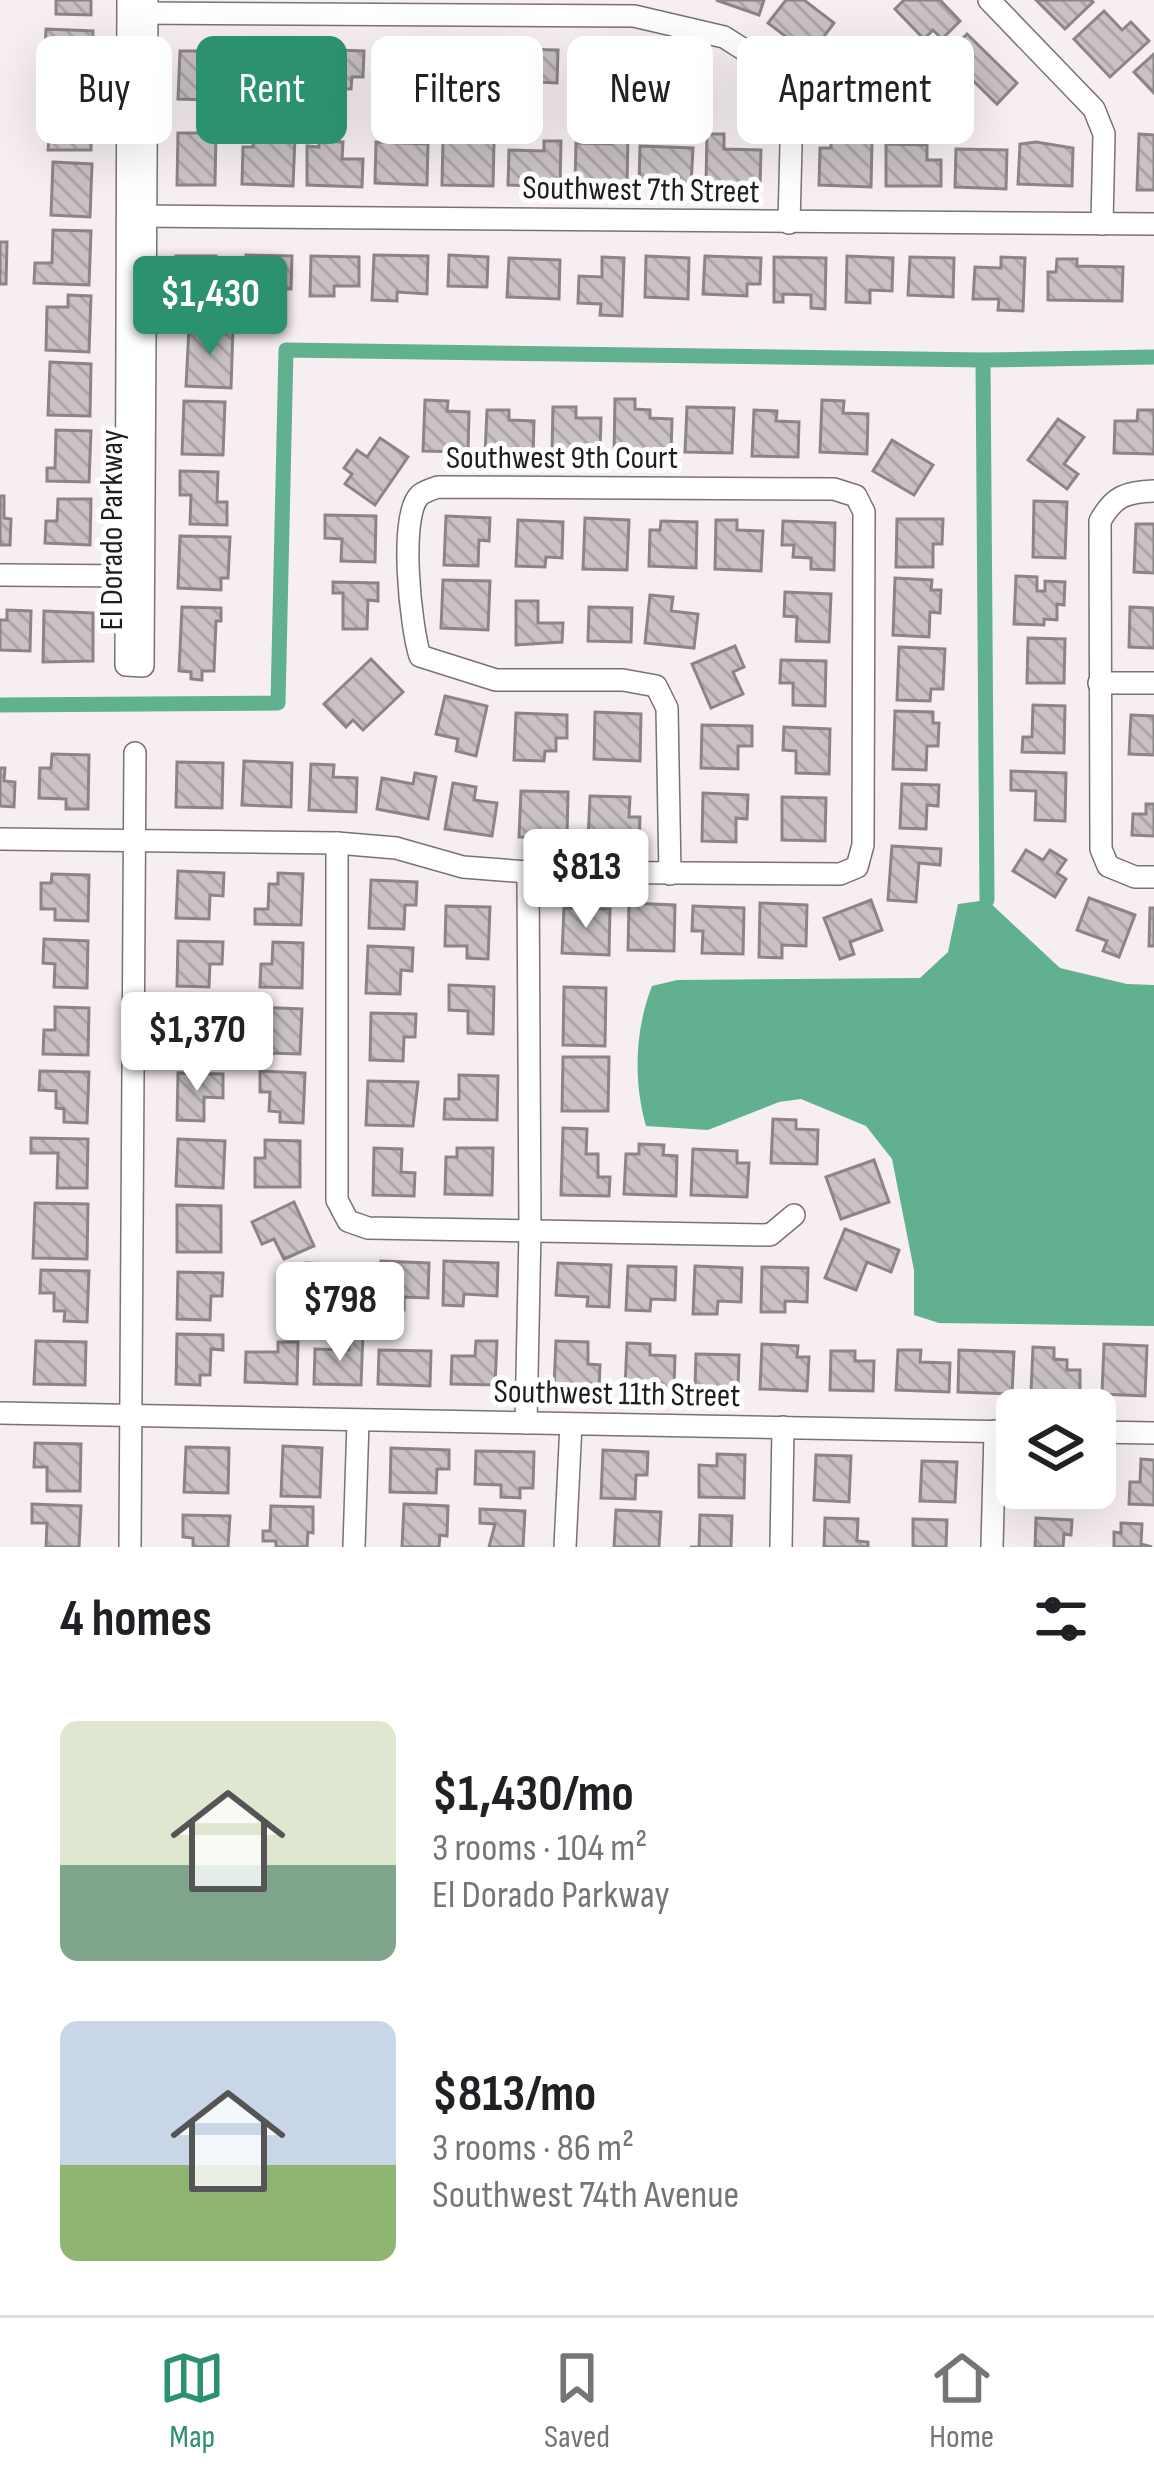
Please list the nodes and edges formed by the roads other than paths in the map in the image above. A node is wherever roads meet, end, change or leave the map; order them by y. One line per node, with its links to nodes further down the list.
1 (989, 0): 6 (street)
2 (137, 7): 3 (street); 4 (street, El Dorado Parkway)
3 (354, 8): 5 (street)
4 (136, 216): 5 (street, Southwest 7th Street); 10 (street, El Dorado Parkway)
5 (789, 223): 6 (street, Southwest 7th Street)
6 (1102, 224): 7 (street, Southwest 7th Street)
7 (1154, 224)
8 (1154, 491): 13 (street)
9 (0, 575): 10 (street)
10 (134, 576): 11 (street, El Dorado Parkway)
11 (135, 665)
12 (1154, 682): 13 (street)
13 (1100, 683): 20 (street)
14 (134, 753): 16 (street)
15 (0, 839): 16 (street)
16 (134, 840): 17 (street); 24 (street)
17 (337, 843): 18 (street); 22 (street)
18 (528, 872): 19 (street); 22 (street)
19 (670, 874): 19 (street, Southwest 9th Court)
20 (1154, 877)
21 (794, 1215): 22 (street)
22 (530, 1231): 26 (street)
23 (0, 1413): 24 (street, Southwest 11th Street)
24 (132, 1416): 25 (street, Southwest 11th Street); 33 (street)
25 (358, 1421): 26 (street, Southwest 11th Street); 34 (street)
26 (526, 1424): 27 (street, Southwest 11th Street)
27 (571, 1424): 28 (street, Southwest 11th Street); 35 (street)
28 (783, 1427): 29 (street, Southwest 11th Street); 36 (street)
29 (996, 1431)
30 (1116, 1432): 31 (street)
31 (1154, 1433)
32 (997, 1509): 37 (street)
33 (130, 1547)
34 (354, 1547)
35 (565, 1547)
36 (781, 1547)
37 (992, 1547)

